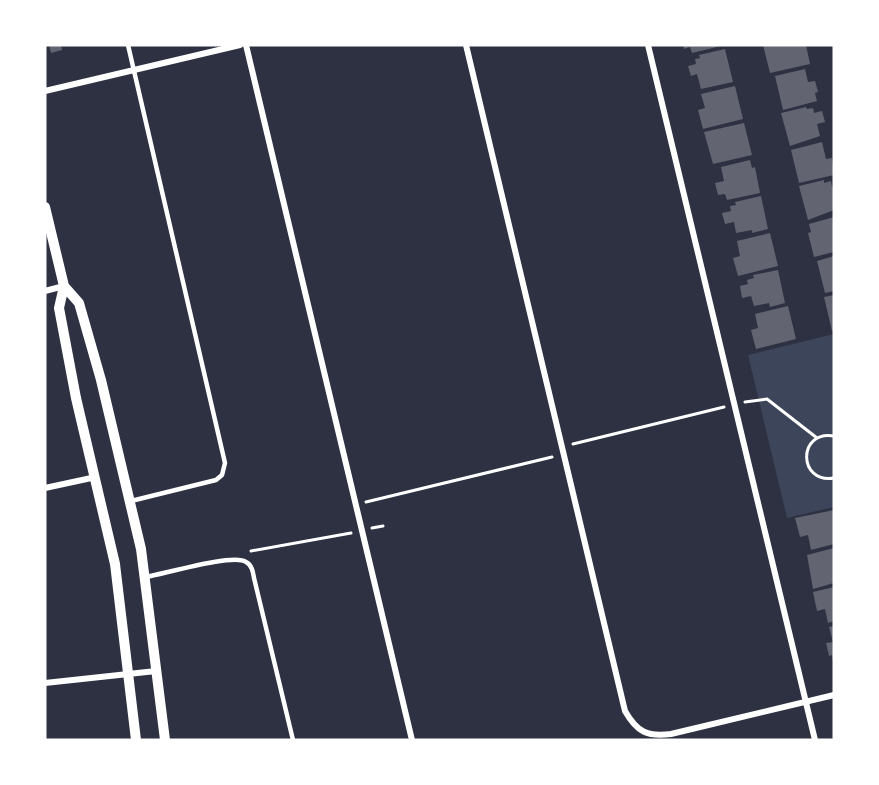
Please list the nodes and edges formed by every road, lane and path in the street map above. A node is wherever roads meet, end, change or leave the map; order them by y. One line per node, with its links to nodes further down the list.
1 (128, 45): 6 (lane)
2 (240, 45): 6 (street)
3 (246, 45): 20 (street)
4 (466, 45): 15 (street)
5 (648, 45): 12 (street)
6 (134, 70): 7 (street); 19 (lane)
7 (45, 91)
8 (45, 207): 9 (street)
9 (64, 286): 10 (street); 16 (street); 19 (street)
10 (45, 291)
11 (757, 399): 14 (path)
12 (734, 404): 15 (path); 28 (street)
13 (834, 436): 14 (path)
14 (817, 438): 17 (path)
15 (563, 451): 20 (path); 28 (street)
16 (96, 477): 18 (street); 25 (street)
17 (834, 478)
18 (45, 488)
19 (131, 501): 23 (street)
20 (356, 505): 32 (street)
21 (351, 532): 22 (path)
22 (244, 549)
23 (146, 577): 24 (street); 31 (lane)
24 (157, 671): 25 (street); 30 (street)
25 (128, 674): 26 (street); 29 (street)
26 (45, 683)
27 (834, 695): 28 (street)
28 (806, 701): 33 (street)
29 (136, 740)
30 (165, 740)
31 (293, 740)
32 (412, 740)
33 (815, 740)

